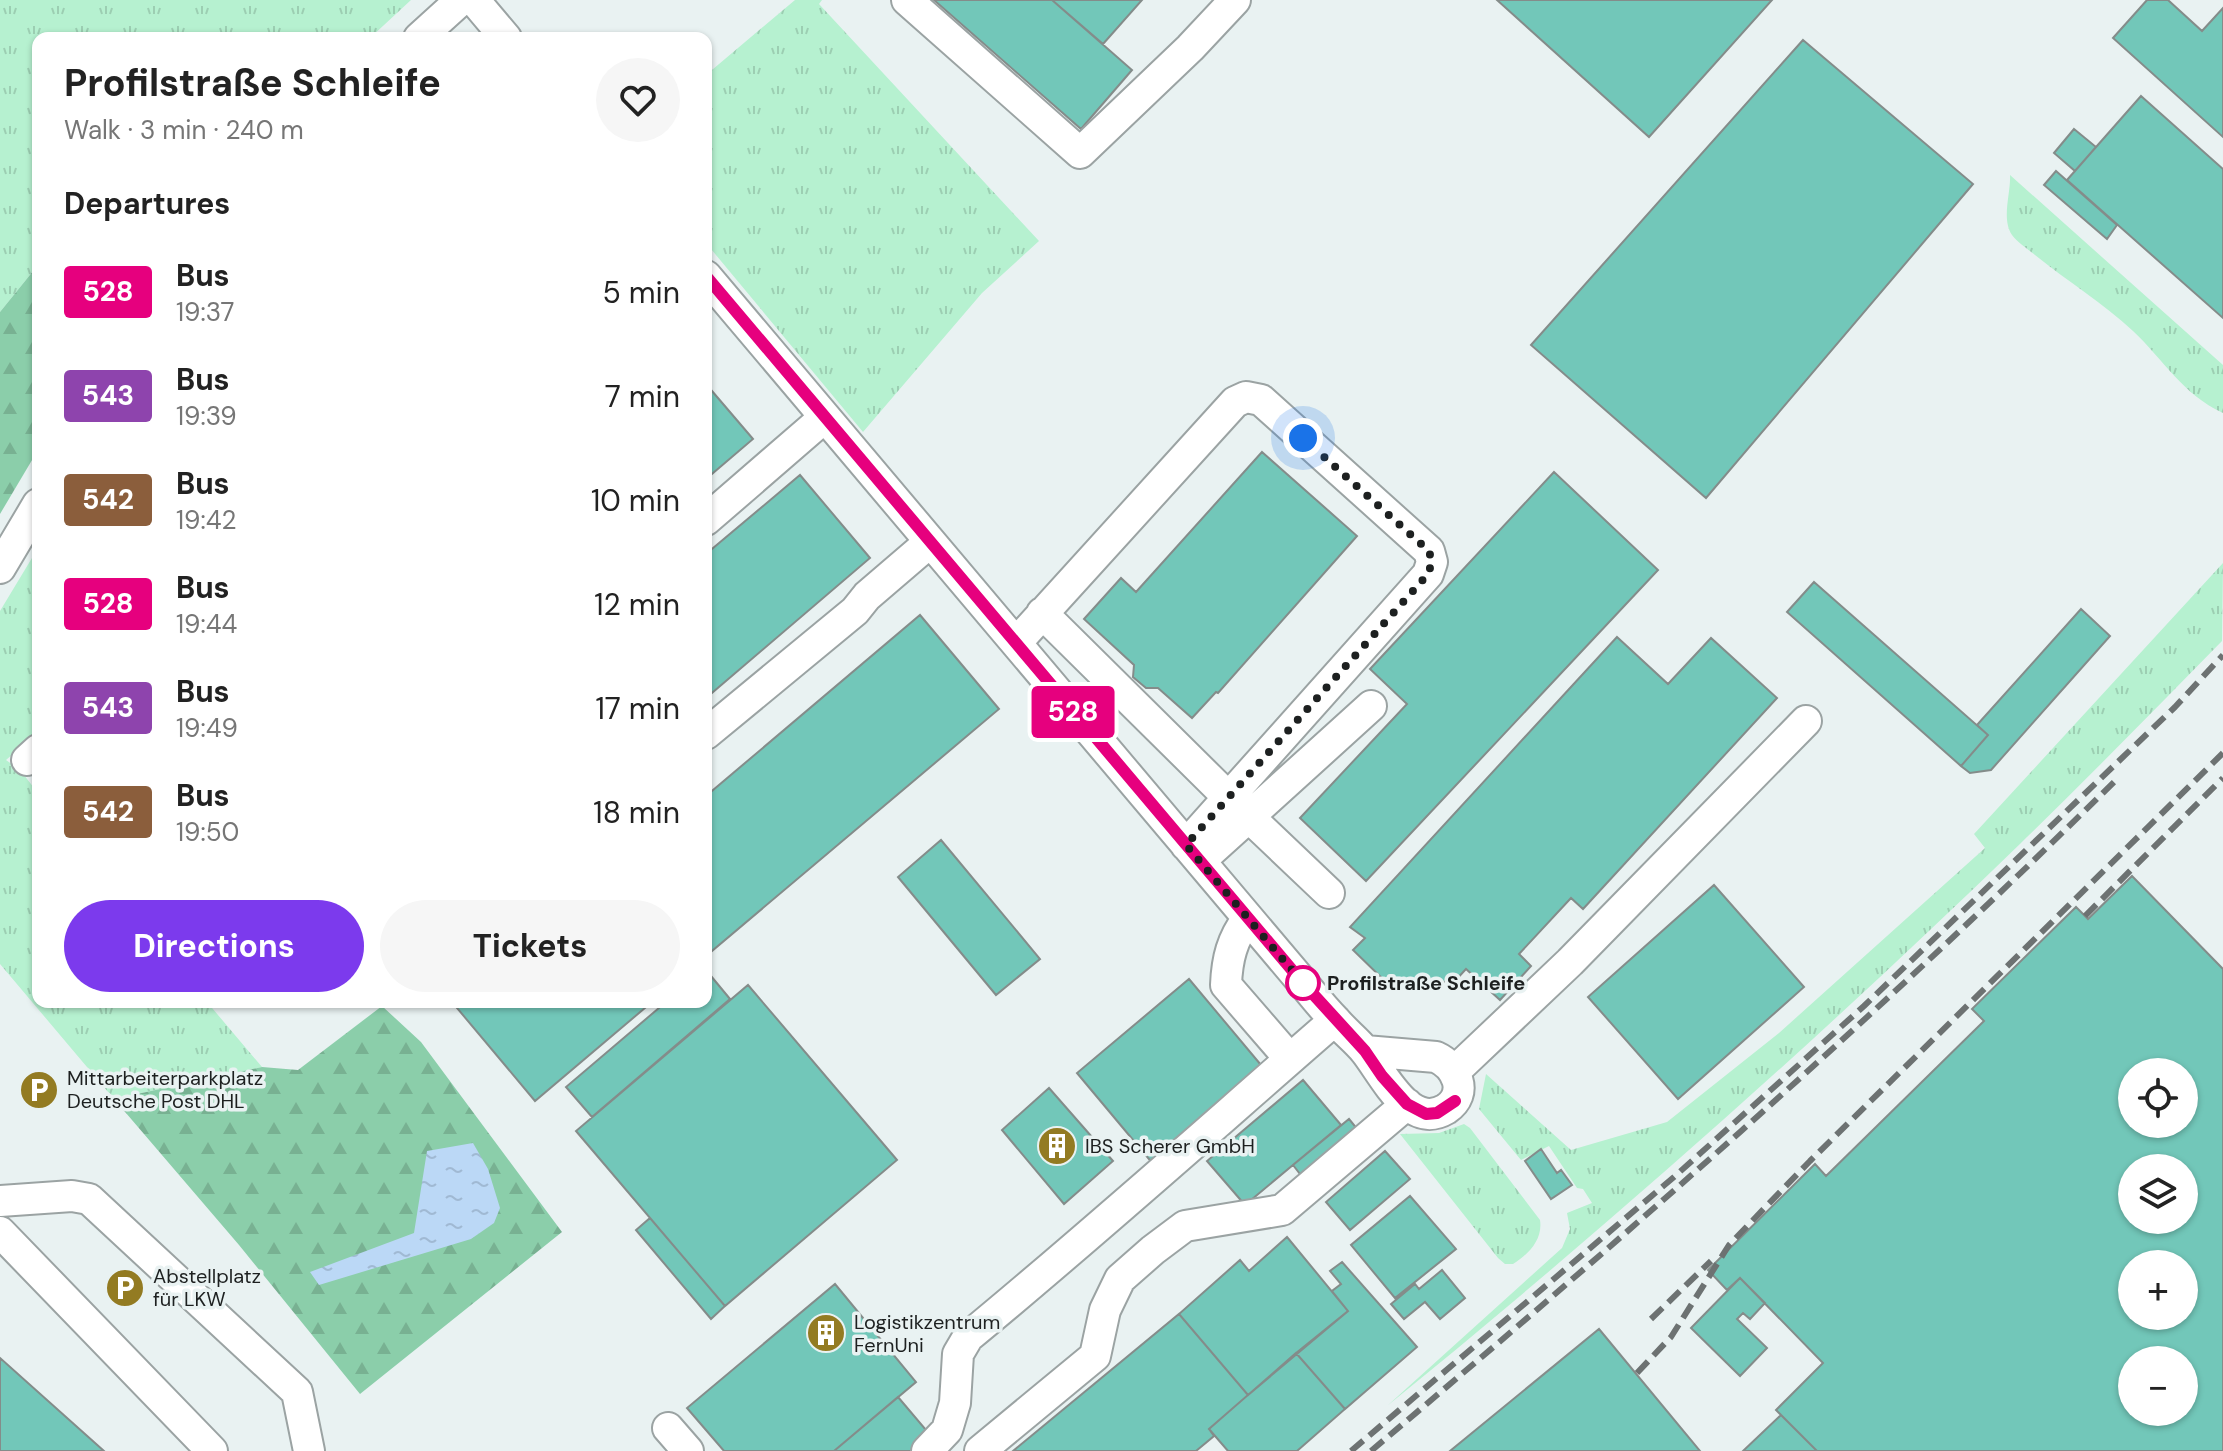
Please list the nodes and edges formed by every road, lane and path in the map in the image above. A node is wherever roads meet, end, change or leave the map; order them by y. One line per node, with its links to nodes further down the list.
1 (461, 0): 5 (street)
2 (474, 0): 6 (street)
3 (907, 0): 4 (street)
4 (1235, 0)
5 (426, 32)
6 (501, 32)
7 (712, 283): 8 (street)
8 (825, 417): 10 (street); 11 (street)
9 (32, 514): 12 (street)
10 (712, 515)
11 (930, 542): 14 (street); 17 (street)
12 (0, 568)
13 (1042, 613): 14 (street); 18 (street); 18 (street)
14 (1016, 643): 19 (street)
15 (1371, 706): 18 (street)
16 (1806, 721): 25 (street)
17 (712, 729)
18 (1239, 807): 19 (street); 20 (street)
19 (1193, 853): 21 (street)
20 (1329, 893)
21 (1248, 918): 22 (street); 24 (street)
22 (1335, 1020): 23 (street); 24 (street)
23 (1365, 1051): 25 (street); 26 (street)
24 (1290, 1059): 33 (street)
25 (1455, 1071): 26 (street)
26 (1407, 1104): 34 (street)
27 (0, 1201): 31 (street)
28 (0, 1232): 30 (street)
29 (668, 1428): 32 (street)
30 (212, 1451)
31 (309, 1451)
32 (688, 1451)
33 (927, 1451)
34 (980, 1451)

